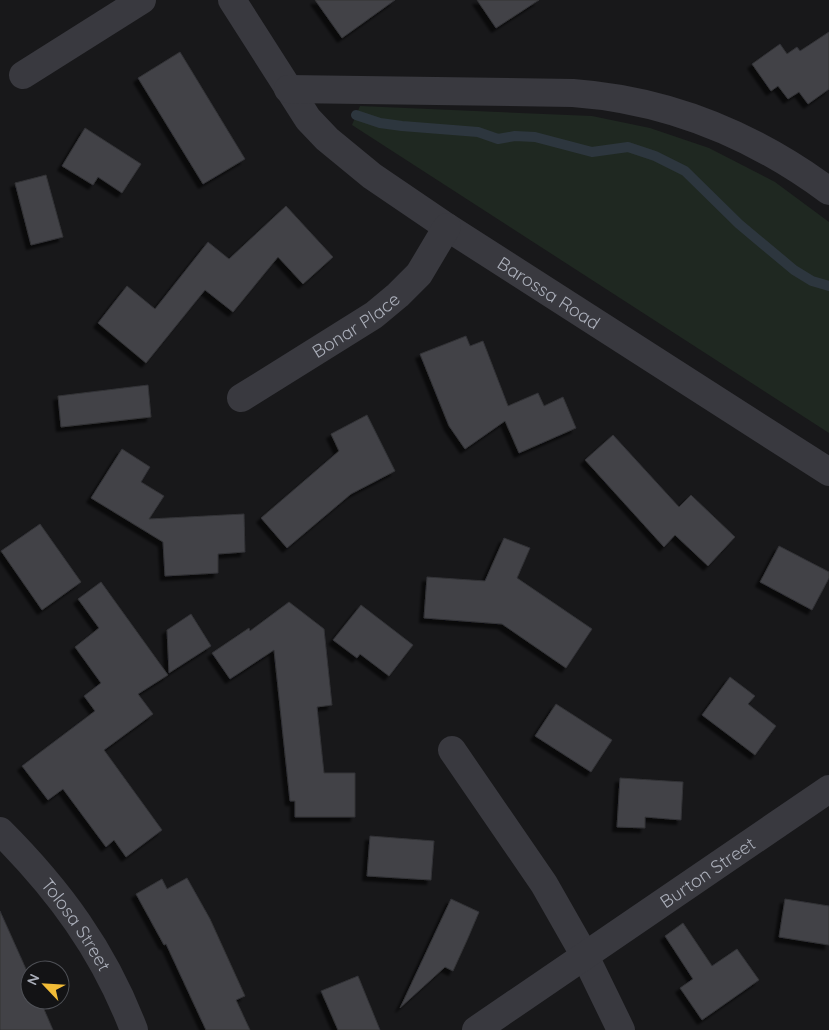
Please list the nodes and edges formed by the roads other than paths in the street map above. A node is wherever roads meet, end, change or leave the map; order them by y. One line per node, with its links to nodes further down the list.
1 (142, 0): 3 (street)
2 (232, 0): 4 (street, Barossa Road)
3 (23, 76)
4 (288, 89): 5 (street); 6 (street, Barossa Road)
5 (829, 191)
6 (447, 227): 7 (street, Bonar Place); 8 (street, Barossa Road)
7 (242, 398)
8 (829, 472)
9 (452, 750): 12 (street)
10 (829, 789): 12 (street, Burton Street)
11 (0, 831): 13 (street, Tolosa Street)
12 (585, 956): 14 (street, Burton Street); 15 (street)
13 (134, 1030)
14 (476, 1030)
15 (621, 1030)

